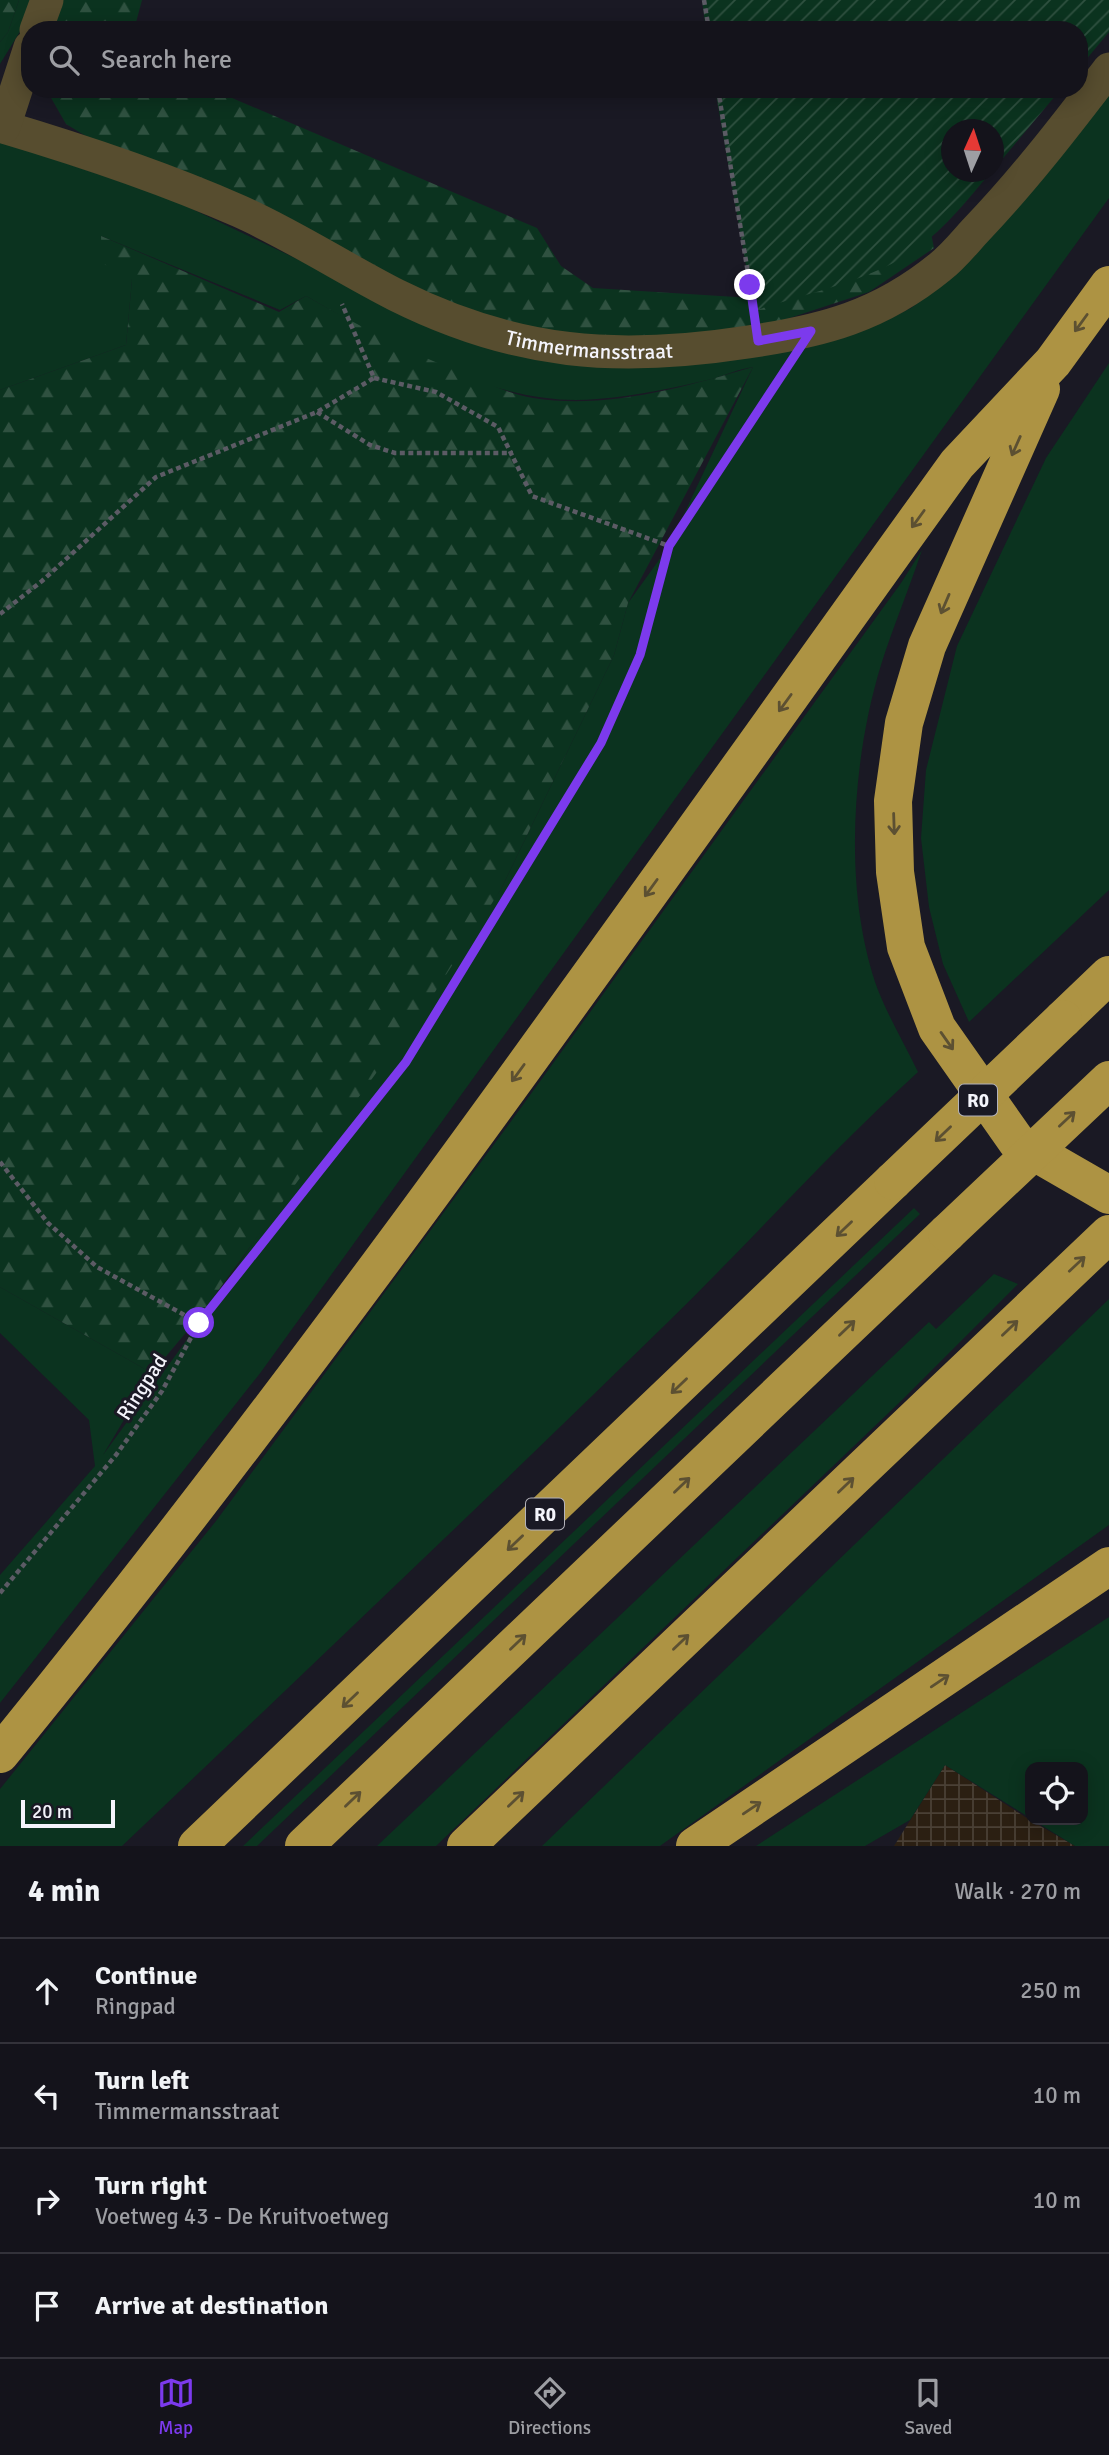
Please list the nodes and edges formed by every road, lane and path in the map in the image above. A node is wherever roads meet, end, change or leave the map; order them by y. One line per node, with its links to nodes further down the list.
1 (47, 0): 3 (street)
2 (704, 0): 4 (path)
3 (39, 21)
4 (708, 21)
5 (1109, 69): 7 (street, Timmermansstraat)
6 (21, 72): 10 (street, Timmermansstraat)
7 (1088, 95)
8 (719, 98): 14 (path)
9 (1086, 98): 13 (street, Timmermansstraat)
10 (2, 126): 11 (street, Timmermansstraat)
11 (322, 255): 14 (street, Timmermansstraat); 16 (path)
12 (1109, 285): 15 (highway, one-way to 15)
13 (811, 331): 14 (street, Timmermansstraat); 19 (path, Ringpad)
14 (758, 341)
15 (1054, 362): 24 (highway, one-way to 24); 31 (highway, one-way to 31)
16 (373, 378): 17 (path); 18 (path)
17 (317, 412): 18 (path); 20 (path)
18 (513, 453): 19 (path)
19 (669, 546): 26 (path, Ringpad)
20 (0, 614)
21 (1109, 975): 32 (highway, R0, one-way to 32, bridge)
22 (1109, 1080): 33 (highway, one-way to 22, bridge)
23 (0, 1162): 26 (path)
24 (1109, 1195)
25 (1109, 1234): 34 (highway, one-way to 25)
26 (199, 1323): 29 (path, Ringpad)
27 (1109, 1566): 30 (highway)
28 (1109, 1577): 30 (highway)
29 (0, 1593)
30 (1015, 1630): 35 (highway, one-way to 30)
31 (0, 1754)
32 (197, 1846)
33 (304, 1846)
34 (466, 1846)
35 (695, 1846)

